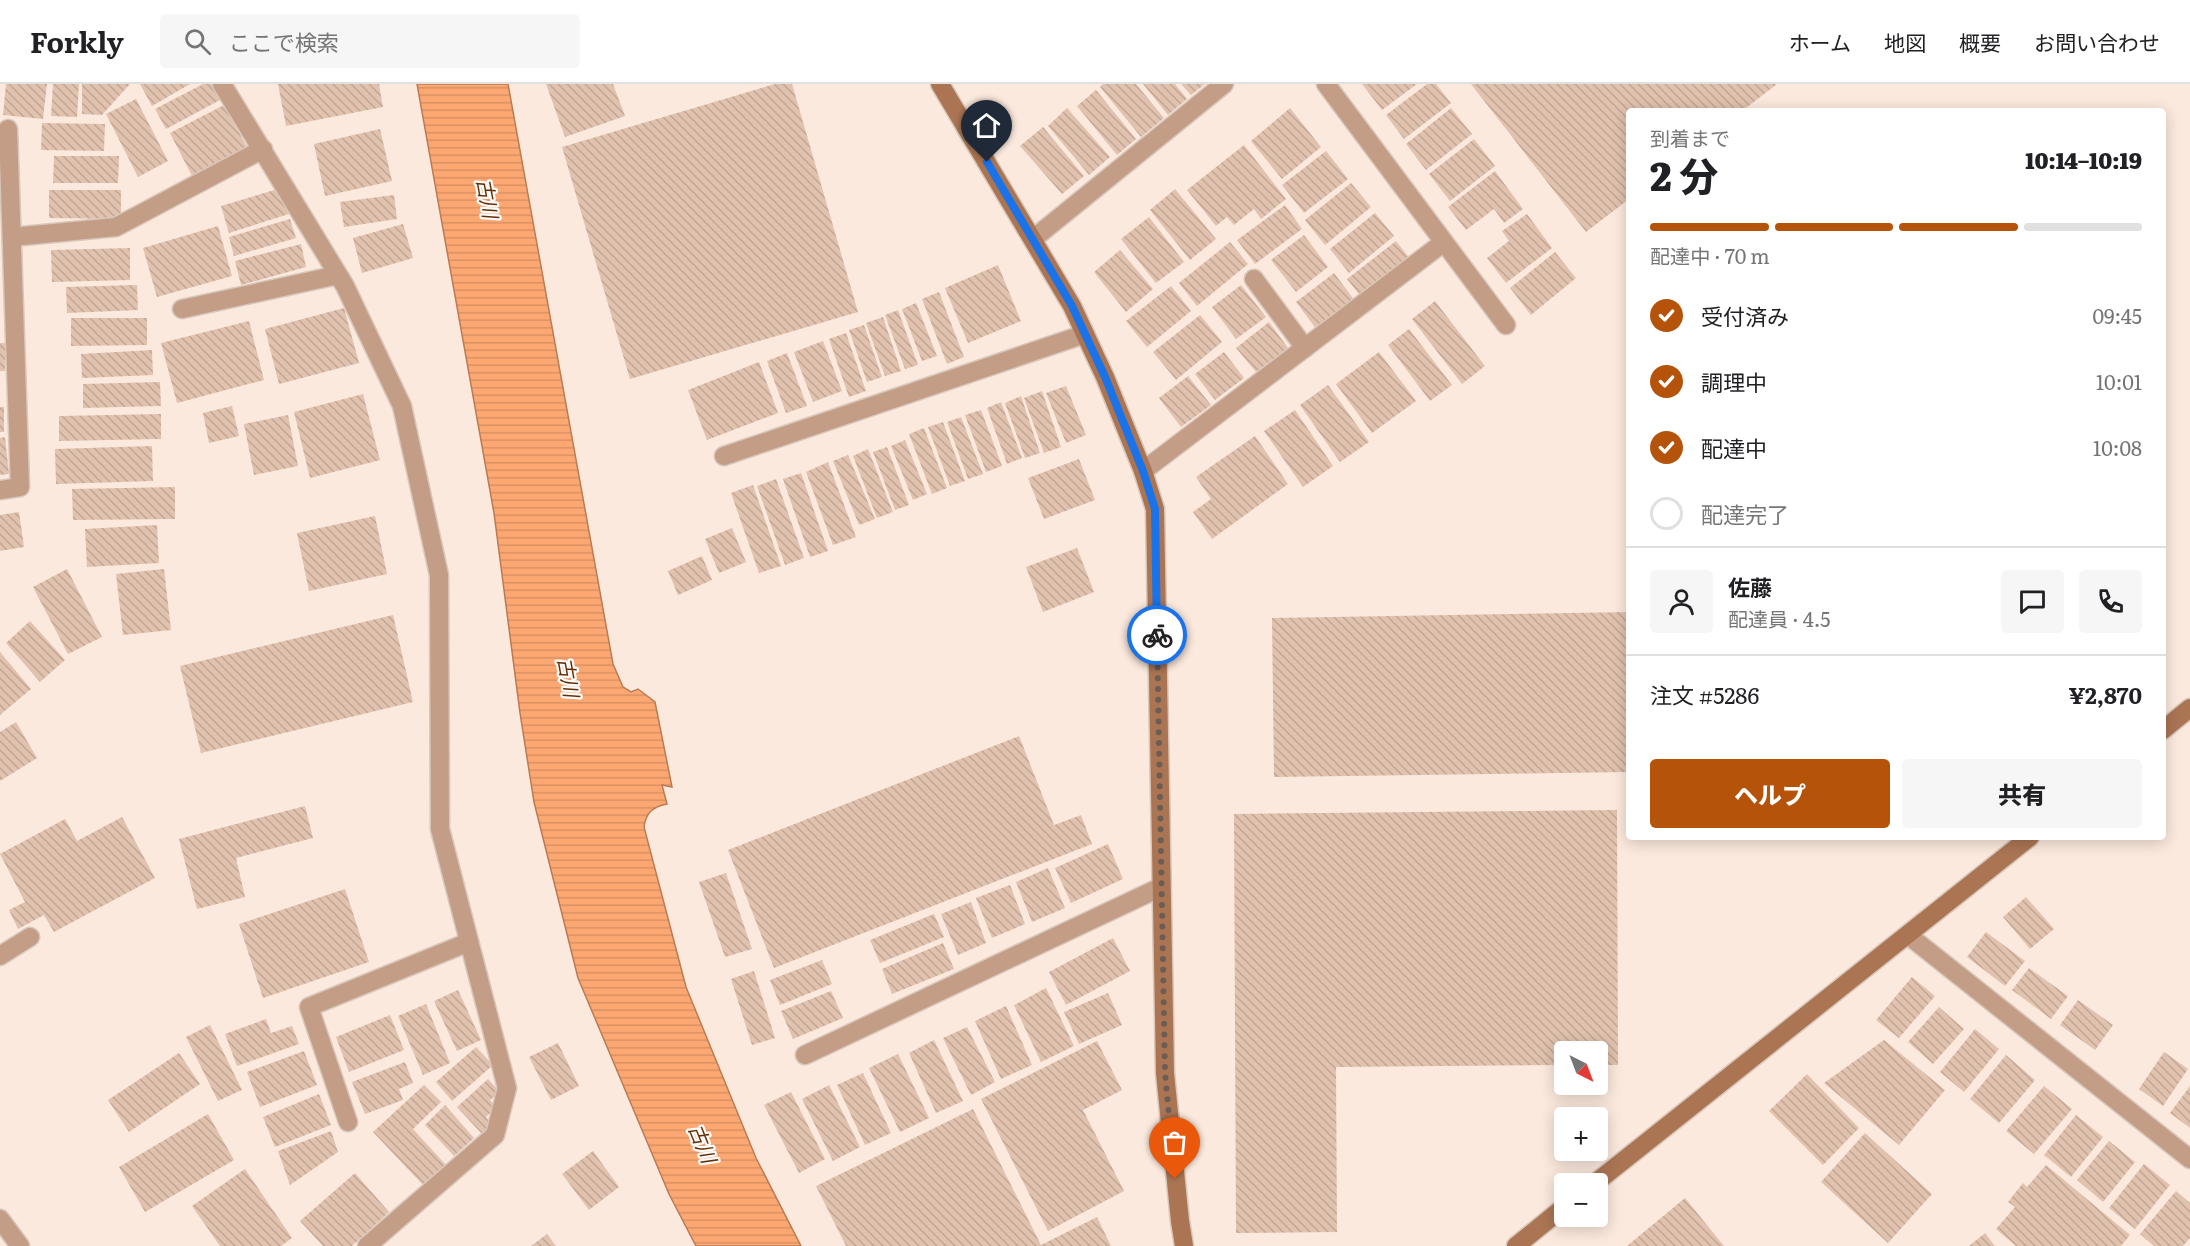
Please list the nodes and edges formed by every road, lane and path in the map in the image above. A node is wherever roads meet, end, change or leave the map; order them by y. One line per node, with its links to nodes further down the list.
1 (222, 84): 6 (street)
2 (940, 84): 8 (street)
3 (1224, 84): 8 (street)
4 (1326, 84): 9 (street)
5 (8, 129): 7 (street)
6 (263, 149): 7 (street); 10 (street)
7 (12, 237): 18 (street)
8 (1033, 239): 14 (street)
9 (1444, 242): 13 (street); 15 (street)
10 (338, 275): 12 (street); 25 (street)
11 (1254, 279): 15 (street)
12 (182, 309)
13 (1506, 325)
14 (1085, 334): 16 (street); 17 (street)
15 (1305, 348): 17 (street)
16 (724, 456)
17 (1143, 471): 22 (street)
18 (0, 490)
19 (2190, 708): 20 (street)
20 (2166, 728)
21 (2026, 840): 23 (street)
22 (1161, 887): 27 (street); 35 (street)
23 (1908, 935): 29 (street); 30 (street)
24 (30, 937): 26 (street)
25 (470, 942): 28 (street); 34 (street)
26 (0, 956)
27 (805, 1055)
28 (348, 1122)
29 (2190, 1159)
30 (1608, 1173)
31 (1554, 1215): 36 (street)
32 (2, 1228): 33 (street)
33 (20, 1246)
34 (367, 1246)
35 (1184, 1246)
36 (1515, 1246)

